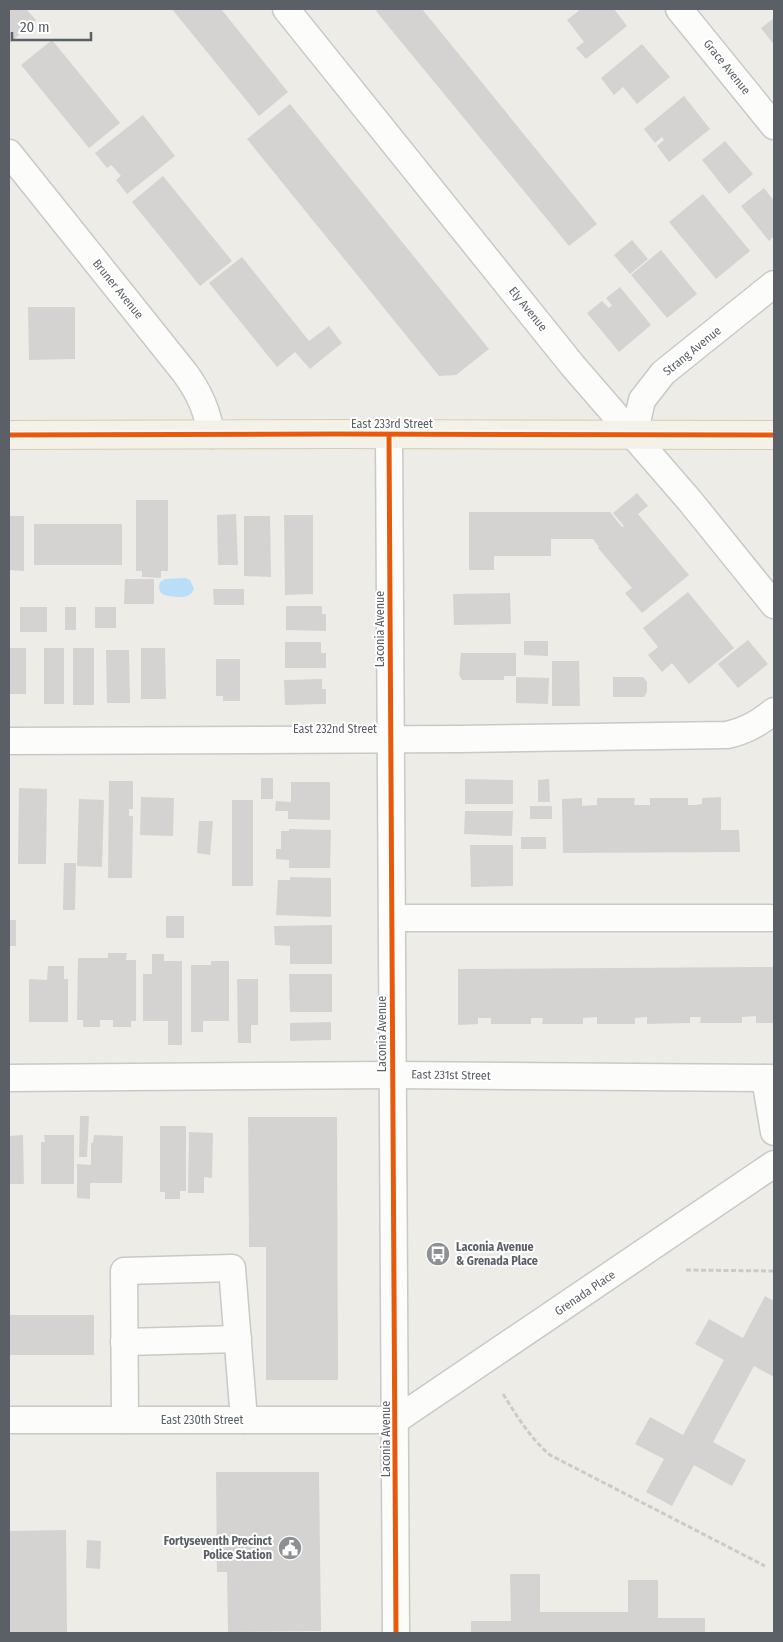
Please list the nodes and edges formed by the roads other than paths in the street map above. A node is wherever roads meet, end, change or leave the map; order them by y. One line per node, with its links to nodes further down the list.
1 (286, 9): 9 (street, Ely Avenue)
2 (679, 9): 3 (street, Grace Avenue)
3 (774, 126)
4 (9, 153): 8 (street, Bruner Avenue)
5 (774, 284): 9 (street, Strang Avenue)
6 (389, 434): 8 (main road, East 233rd Street); 9 (main road, East 233rd Street); 13 (street, Laconia Avenue)
7 (9, 435): 8 (main road, East 233rd Street)
8 (211, 435)
9 (634, 435): 10 (main road, East 233rd Street); 11 (street, Ely Avenue)
10 (774, 435)
11 (774, 605)
12 (774, 711): 13 (street, East 232nd Street)
13 (391, 739): 14 (street, East 232nd Street); 15 (street, Laconia Avenue)
14 (9, 741)
15 (393, 918): 16 (street); 17 (street, Laconia Avenue)
16 (771, 918)
17 (392, 1075): 18 (street, East 231st Street); 19 (street, East 231st Street); 27 (street, Laconia Avenue)
18 (9, 1078)
19 (769, 1078): 20 (street)
20 (774, 1132)
21 (774, 1164): 27 (street, Grenada Place)
22 (238, 1339): 23 (street); 23 (street); 26 (street)
23 (124, 1342): 25 (street)
24 (9, 1420): 25 (street, East 230th Street)
25 (125, 1420): 26 (street, East 230th Street)
26 (244, 1420): 27 (street, East 230th Street)
27 (396, 1420): 28 (street, Laconia Avenue)
28 (396, 1633)

